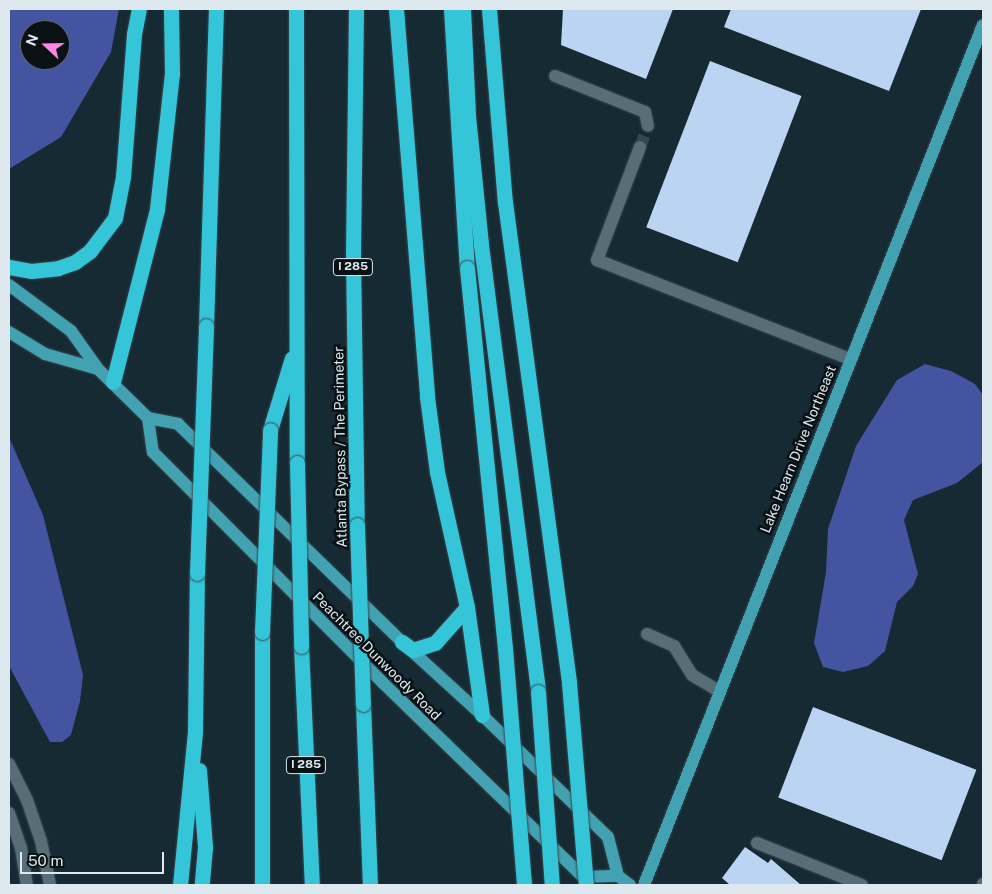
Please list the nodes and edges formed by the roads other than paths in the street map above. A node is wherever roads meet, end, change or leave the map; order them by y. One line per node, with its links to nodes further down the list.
1 (139, 9): 14 (highway)
2 (171, 9): 20 (highway)
3 (216, 9): 27 (highway, bridge)
4 (296, 9): 17 (highway, I 285)
5 (356, 9): 38 (highway, Atlanta Bypass / The Perimeter / I 285, bridge)
6 (396, 9): 22 (highway)
7 (451, 9): 39 (highway, bridge)
8 (463, 9): 40 (highway, bridge)
9 (489, 9): 41 (highway, bridge)
10 (983, 25): 18 (main road, Lake Hearn Drive Northeast)
11 (555, 76): 12 (street)
12 (648, 126)
13 (640, 147): 18 (street)
14 (9, 266)
15 (9, 285): 19 (main road)
16 (9, 332): 19 (main road)
17 (297, 343): 36 (highway, bridge); 37 (highway, I 285, bridge)
18 (850, 359): 25 (main road, Lake Hearn Drive Northeast)
19 (98, 369): 20 (main road)
20 (113, 382): 21 (main road)
21 (148, 418): 24 (main road, Peachtree Dunwoody Road); 31 (main road, Peachtree Dunwoody Road)
22 (467, 607): 24 (highway); 26 (highway)
23 (647, 634): 25 (street)
24 (402, 642): 26 (main road, Peachtree Dunwoody Road)
25 (719, 691): 43 (main road, Lake Hearn Drive Northeast)
26 (482, 715): 31 (main road, Peachtree Dunwoody Road)
27 (195, 731): 34 (highway); 35 (highway)
28 (9, 764): 33 (street)
29 (9, 813): 32 (street)
30 (757, 843): 44 (street)
31 (618, 876): 42 (main road)
32 (27, 885)
33 (50, 885)
34 (180, 885)
35 (202, 885)
36 (262, 885)
37 (312, 885)
38 (370, 885)
39 (524, 885)
40 (552, 885)
41 (586, 885)
42 (630, 885)
43 (644, 885)
44 (862, 885)

